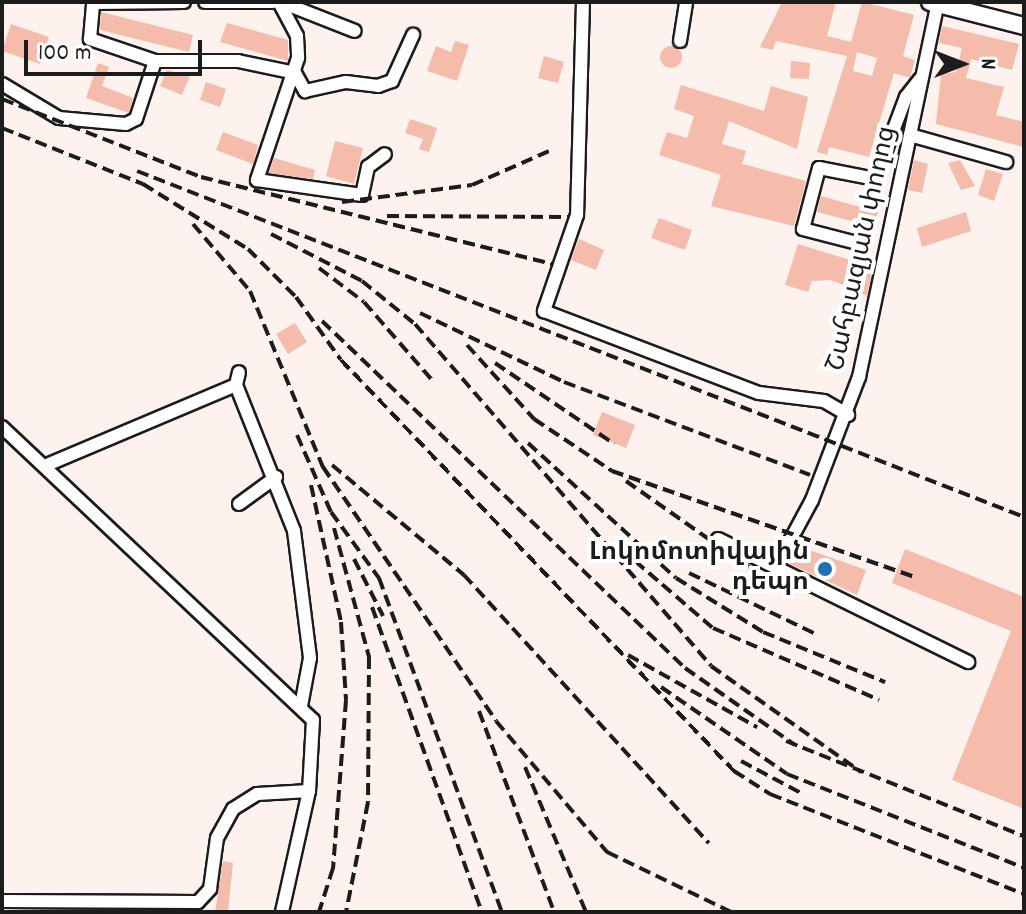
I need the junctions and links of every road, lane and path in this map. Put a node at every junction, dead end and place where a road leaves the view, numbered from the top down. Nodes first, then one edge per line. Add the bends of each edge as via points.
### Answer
1 (184, 2) edge
2 (205, 2) edge
3 (278, 2) edge
4 (583, 2) edge
5 (686, 2) edge
6 (935, 3) edge
7 (1024, 26) edge
8 (355, 31) dead end
9 (413, 35) dead end
10 (680, 41) dead end
11 (155, 61) junction
12 (295, 73) junction
13 (922, 77) junction
14 (2, 84) edge
15 (910, 135) junction
16 (385, 154) dead end
17 (1006, 162) dead end
18 (857, 243) dead end
19 (848, 415) junction
20 (2, 427) edge
21 (49, 464) junction
22 (276, 477) junction
23 (239, 504) dead end
24 (718, 539) dead end
25 (777, 565) junction
26 (968, 662) dead end
27 (301, 706) junction
28 (309, 791) junction
29 (2, 901) edge
30 (282, 912) edge

1 - 11 street via 93,3 90,39
2 - 3 street
3 - 8 street
3 - 12 street via 297,36
4 - 19 street via 577,215 544,311 759,393 824,401
5 - 10 street
6 - 7 main road
6 - 13 street, Շահբազյան փողոց
9 - 12 street via 392,81 378,86 346,82 305,91
11 - 12 street via 214,59
11 - 14 street via 136,119 126,124 59,118
12 - 16 street via 257,180 362,195 368,167
13 - 15 street, Շահբազյան փողոց
13 - 18 street via 906,97 875,179 819,168 803,229
15 - 17 street
15 - 19 street, Շահբազյան փողոց
19 - 25 street, Շահբազյան փողոց
20 - 21 street
21 - 22 street via 238,378
21 - 27 street
22 - 23 street
22 - 27 street via 294,531 310,658
24 - 25 street
25 - 26 street
27 - 28 street via 313,720 316,749
28 - 29 street via 257,794 233,809 217,838 210,889 198,902
28 - 30 street

